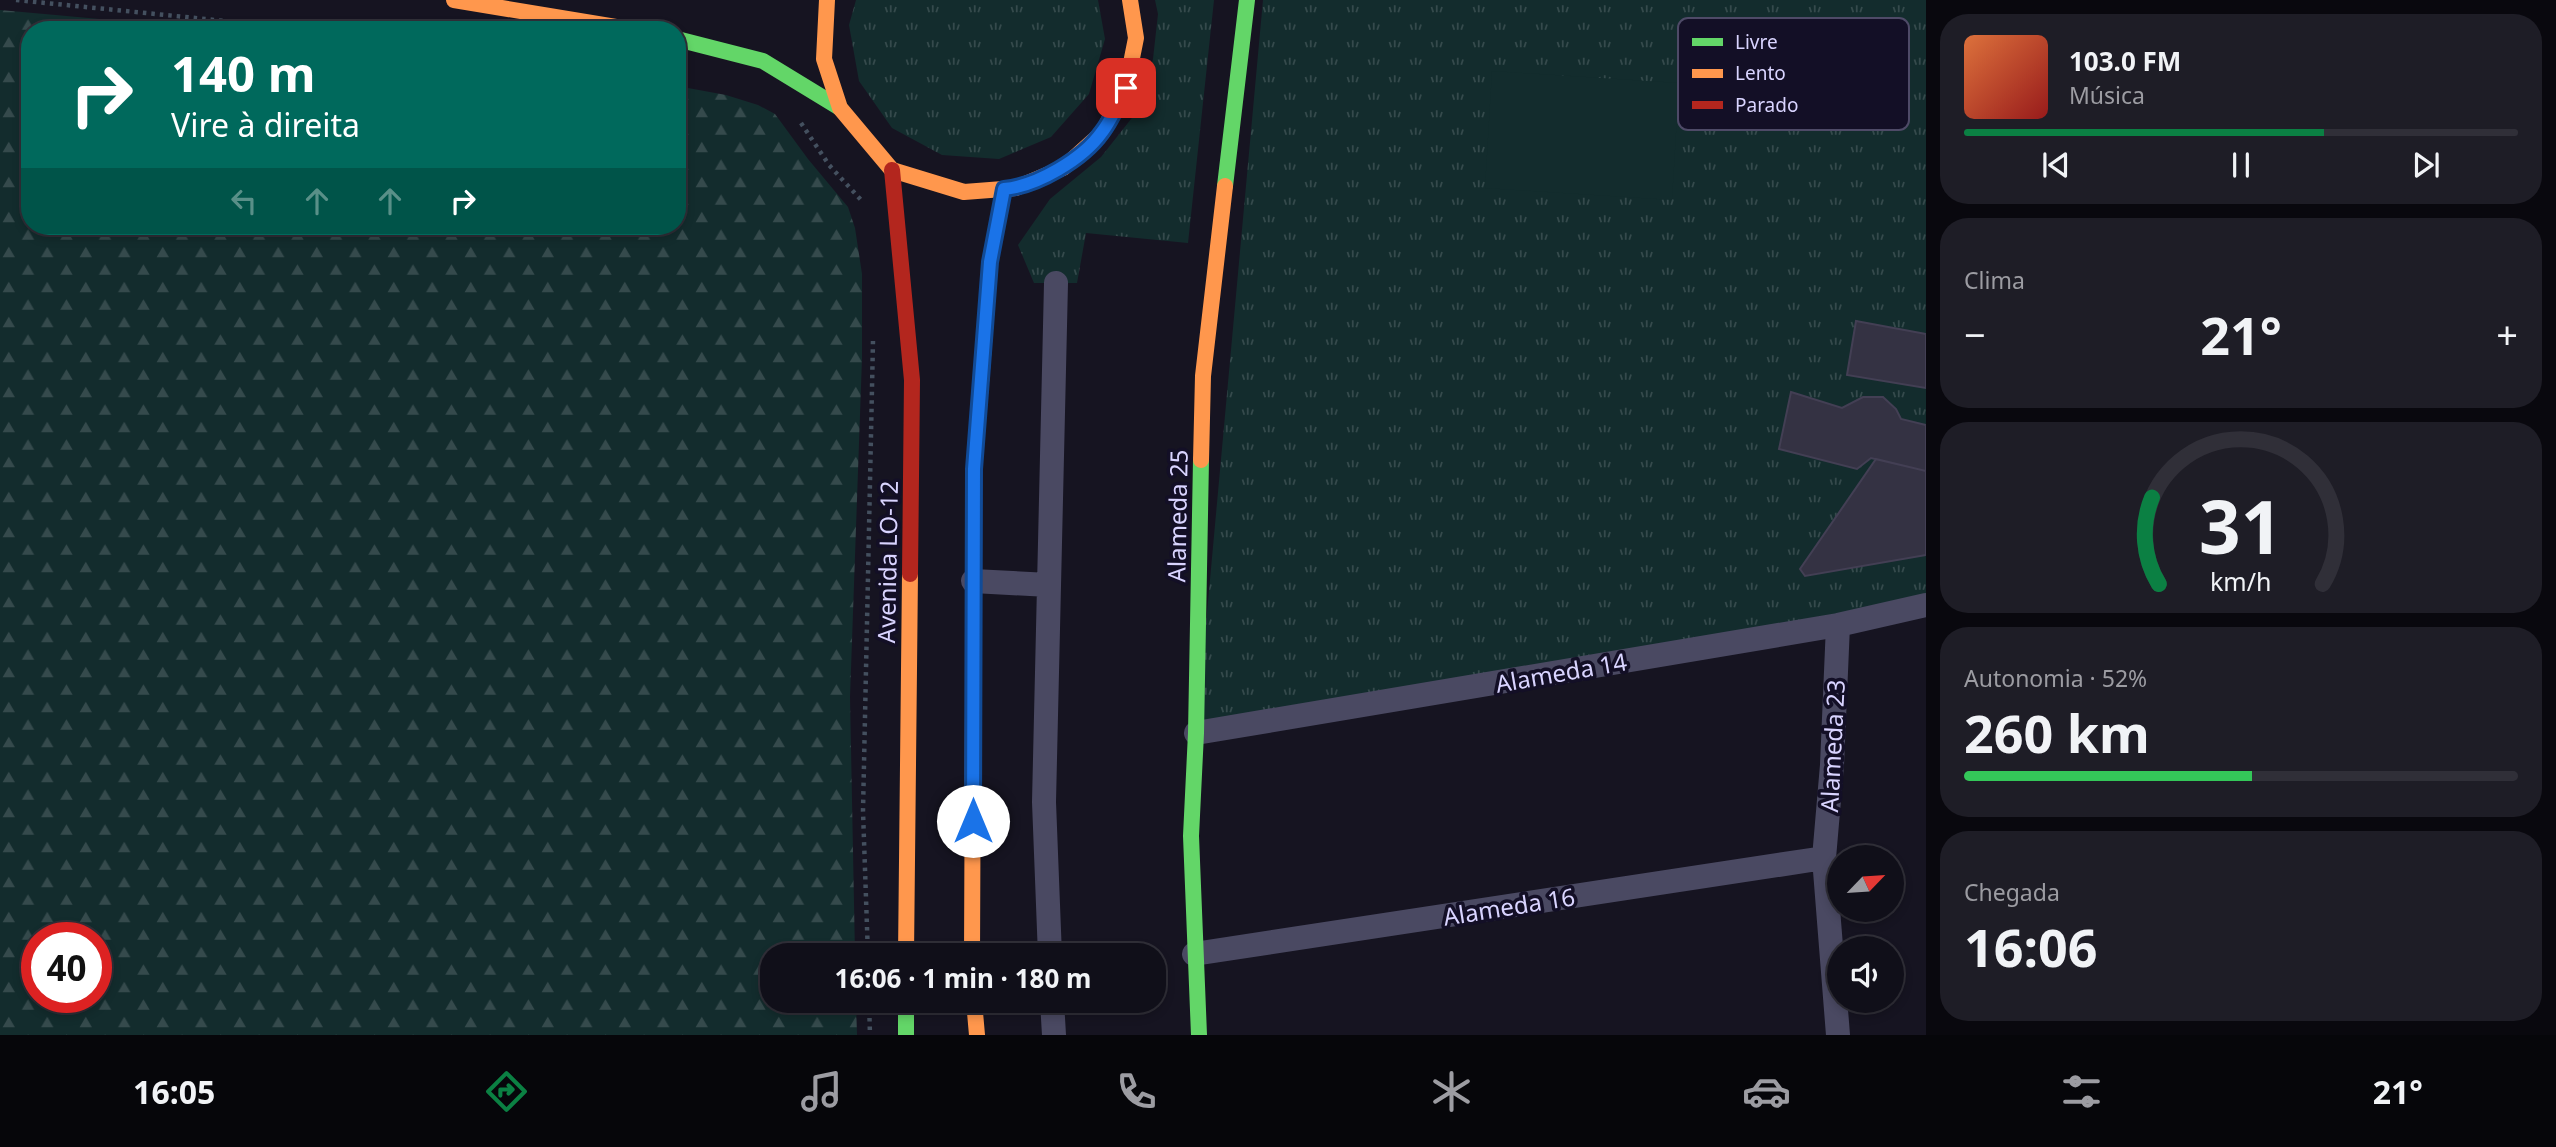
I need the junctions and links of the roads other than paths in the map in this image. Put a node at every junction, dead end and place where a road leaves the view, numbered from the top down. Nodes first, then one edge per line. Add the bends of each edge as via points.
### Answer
1 (454, 0) edge
2 (827, 0) edge
3 (1130, 0) edge
4 (1247, 0) edge
5 (580, 21) edge
6 (686, 41) edge
7 (841, 108) junction
8 (891, 170) junction
9 (1004, 189) junction
10 (1056, 283) dead end
11 (973, 581) junction
12 (1049, 585) junction
13 (1926, 605) edge
14 (1838, 625) junction
15 (1196, 733) junction
16 (1824, 858) junction
17 (906, 943) edge
18 (972, 943) edge
19 (1049, 943) edge
20 (1194, 954) junction
21 (906, 1013) edge
22 (975, 1013) edge
23 (1053, 1013) edge
24 (906, 1035) edge
25 (976, 1035) edge
26 (1054, 1035) edge
27 (1199, 1035) edge
28 (1838, 1035) edge

1 - 5 street
2 - 7 street via 824,59
3 - 9 street via 1136,38 1126,88 1102,133 1063,168
4 - 15 street, Alameda 25 via 1203,376
6 - 7 street via 763,61
7 - 8 street
8 - 9 street via 964,191
8 - 17 street, Avenida LO-12 via 912,380
9 - 11 street via 990,262 974,469
10 - 12 street
11 - 12 street
11 - 18 street
12 - 19 street via 1044,802
13 - 14 street, Alameda 14
14 - 15 street, Alameda 14
14 - 16 street, Alameda 23
15 - 20 street, Alameda 25 via 1191,836
16 - 20 street, Alameda 16
16 - 28 street, Alameda 23
20 - 27 street, Alameda 25
21 - 24 street
22 - 25 street
23 - 26 street

